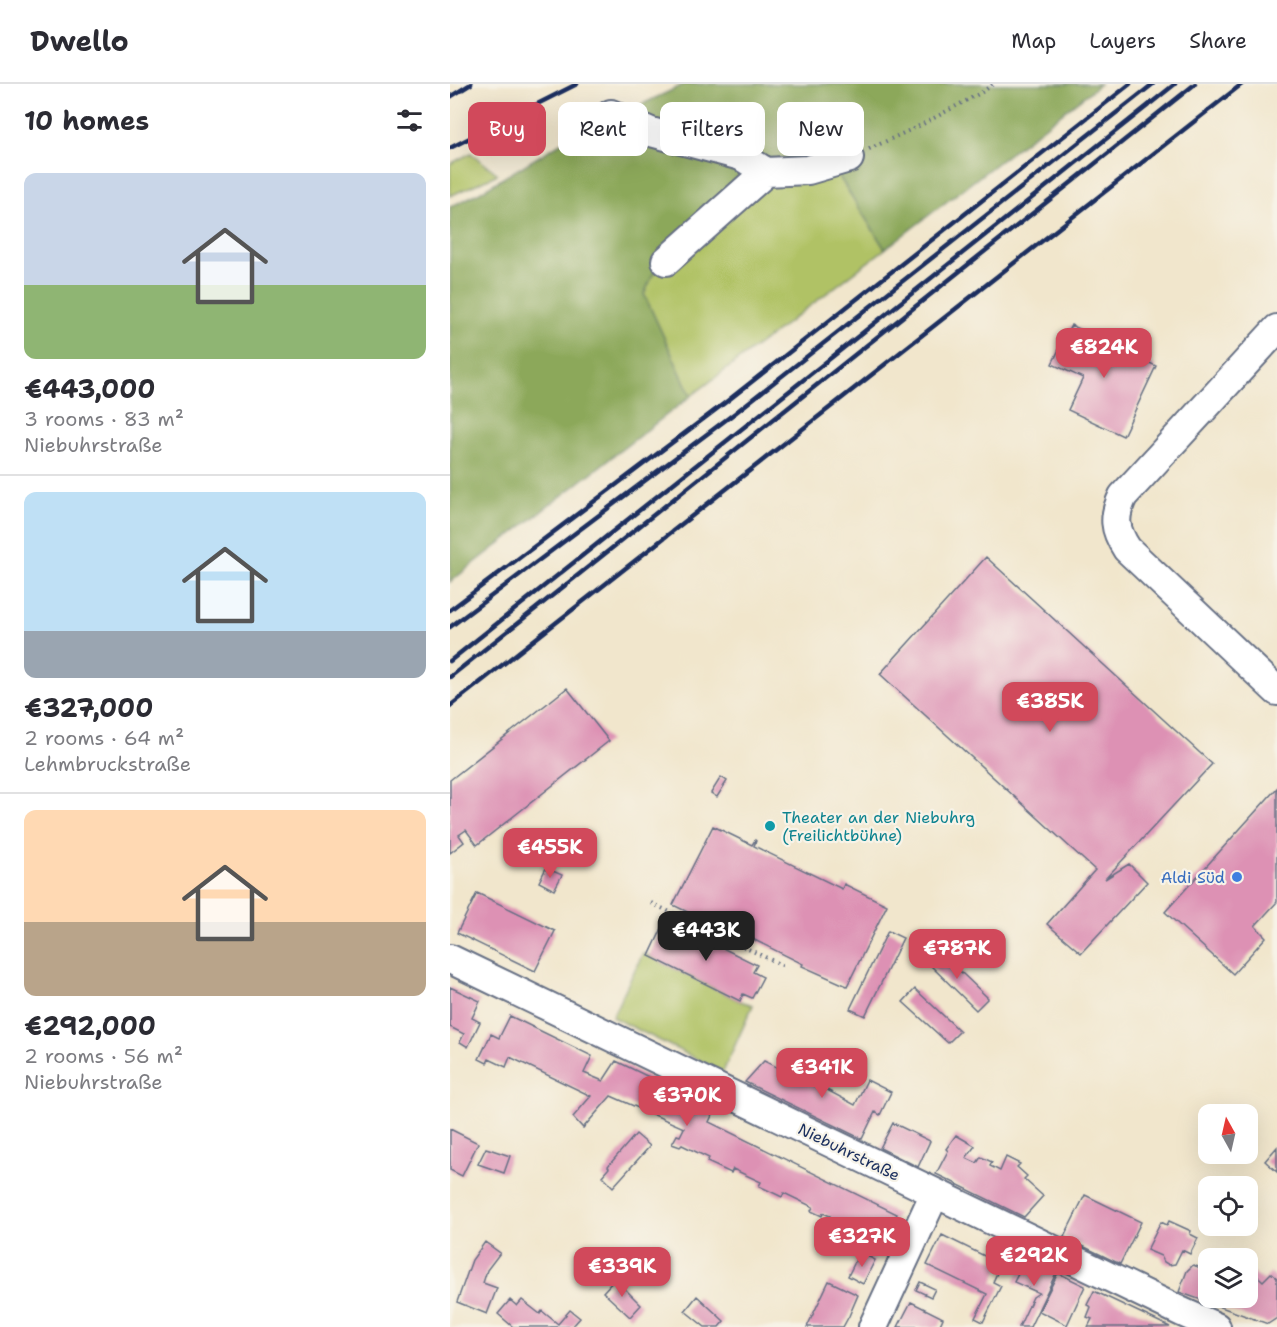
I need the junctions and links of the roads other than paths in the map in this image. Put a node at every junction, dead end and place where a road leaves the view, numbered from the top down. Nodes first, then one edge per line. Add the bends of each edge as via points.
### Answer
1 (648, 131) edge
2 (849, 158) road end
3 (766, 172) junction
4 (666, 261) dead end
5 (1277, 328) edge
6 (1277, 691) edge
7 (450, 959) edge
8 (935, 1193) junction
9 (873, 1327) edge
10 (1216, 1327) edge

1 - 3 street via 741,156
2 - 3 street via 808,170
3 - 4 street
5 - 6 street via 1123,496 1116,510 1116,524 1127,549
7 - 8 street, Niebuhrstraße
8 - 9 street
8 - 10 street, Niebuhrstraße

